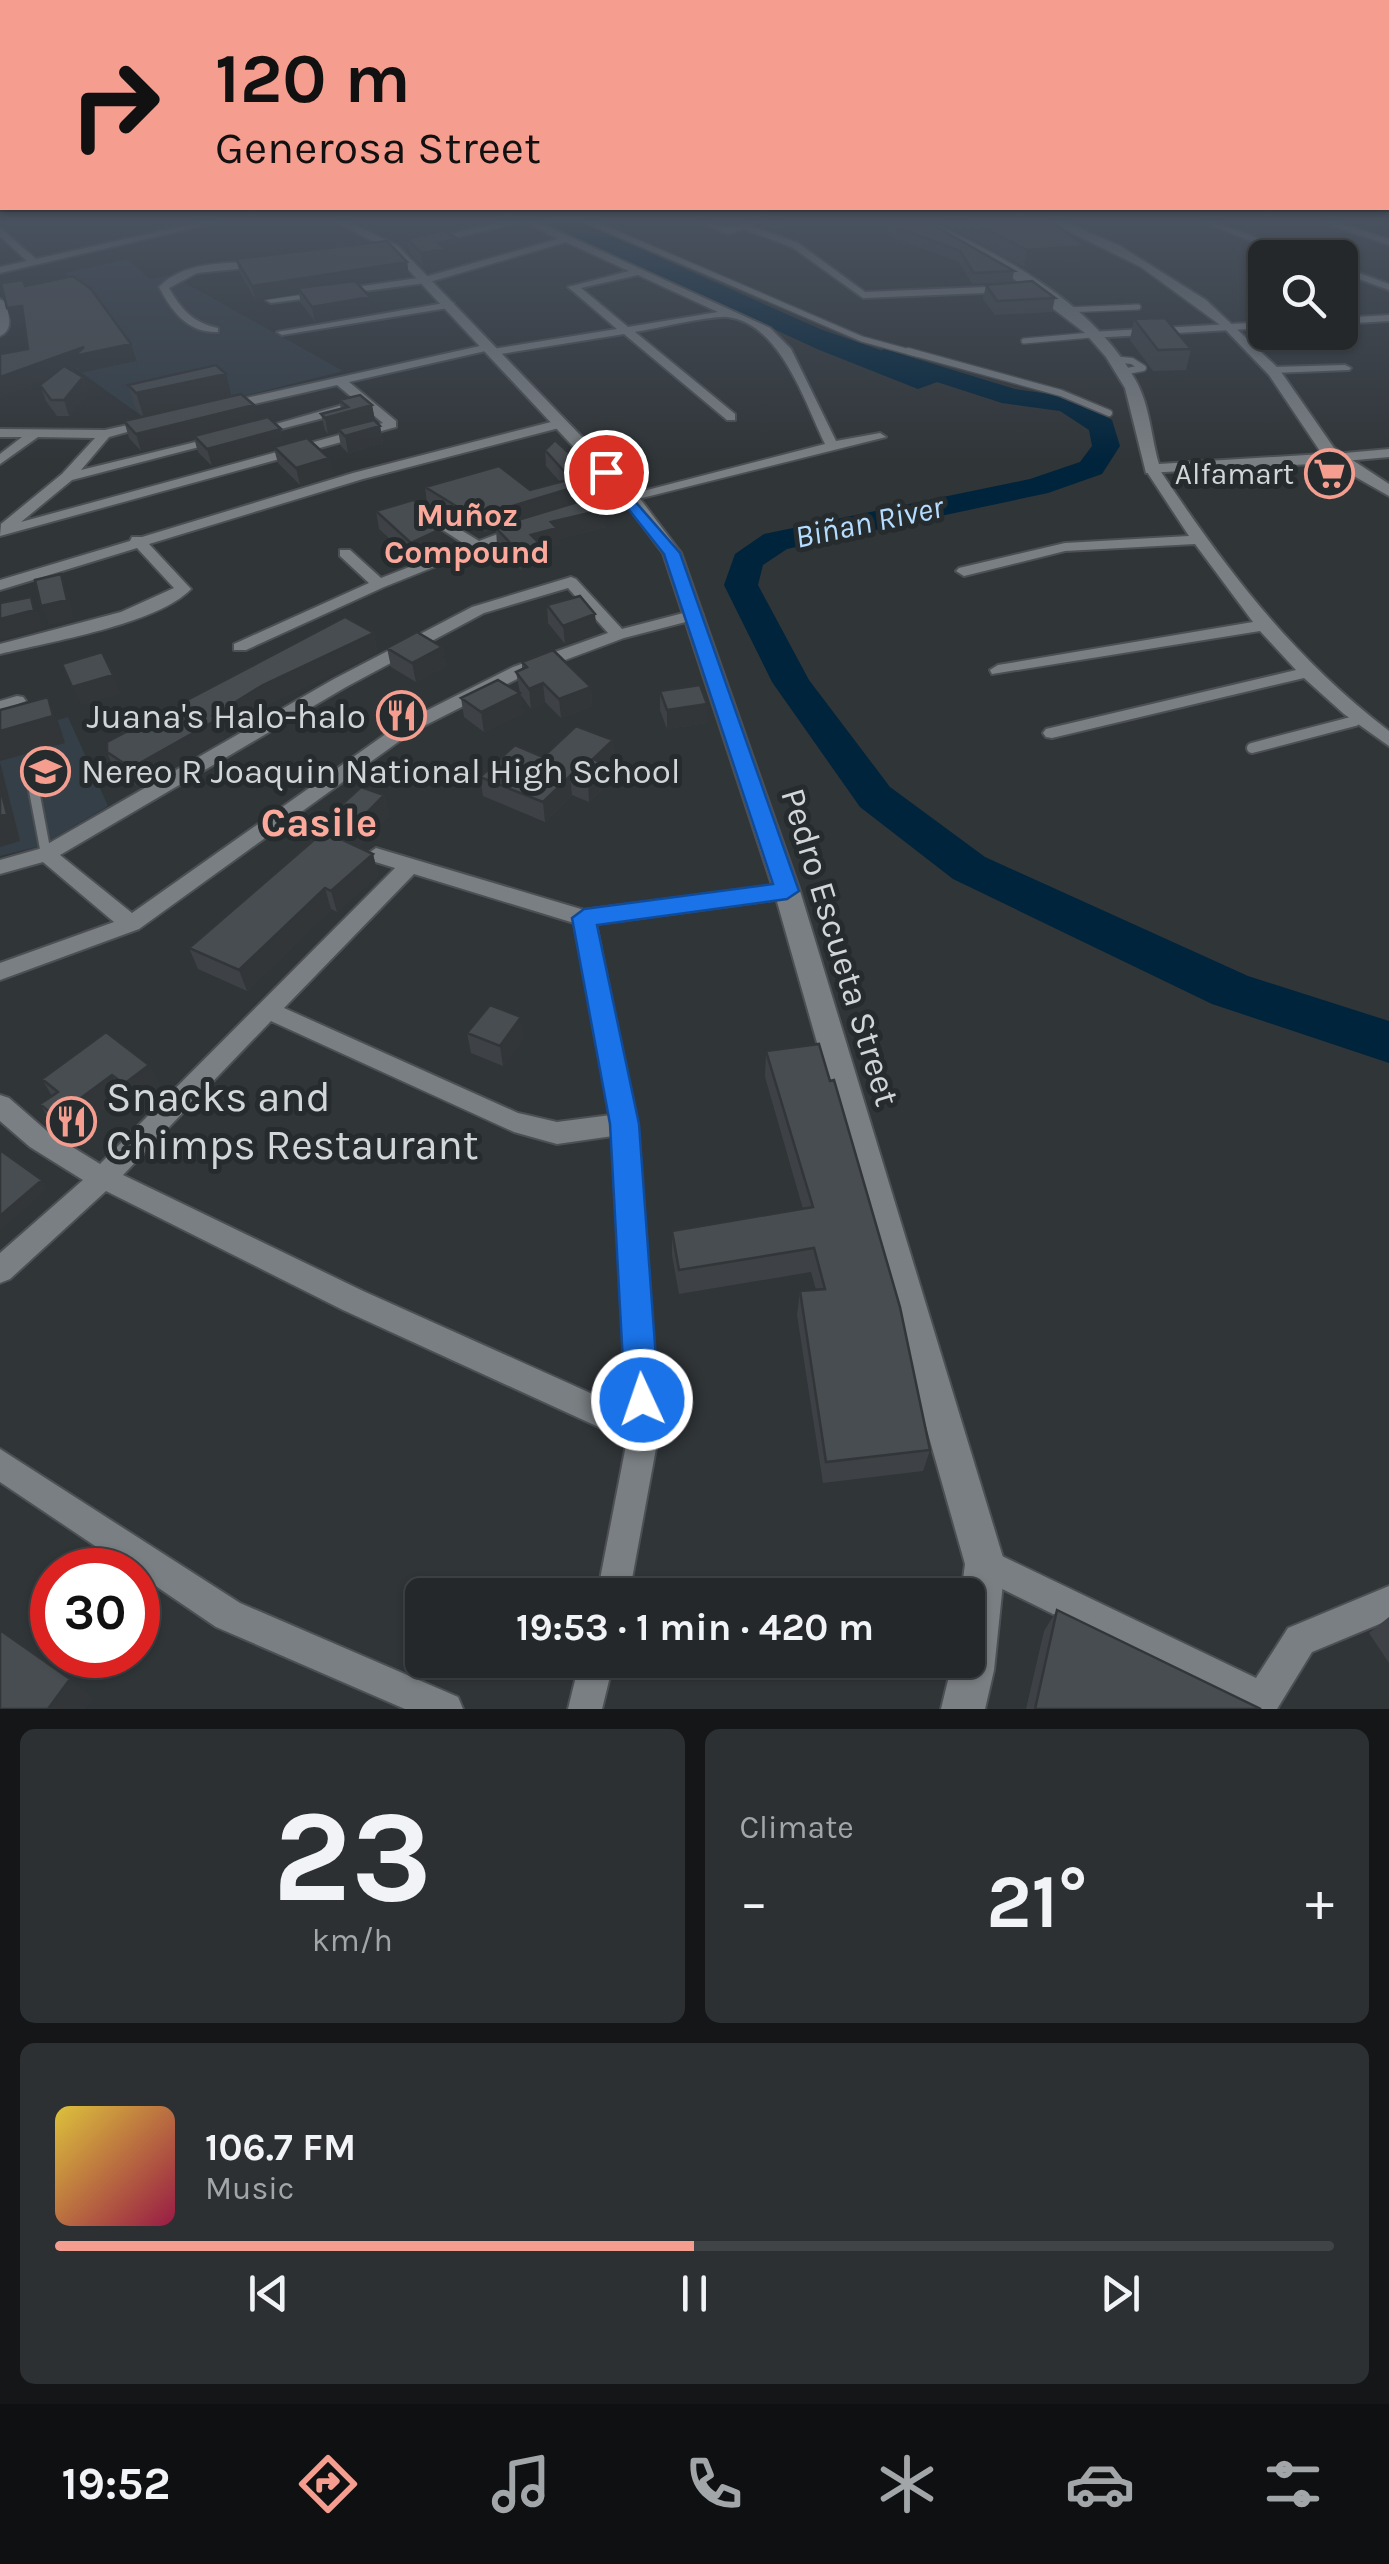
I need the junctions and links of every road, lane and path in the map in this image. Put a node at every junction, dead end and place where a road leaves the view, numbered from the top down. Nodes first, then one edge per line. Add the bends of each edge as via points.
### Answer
1 (0, 302) edge
2 (174, 302) edge
3 (447, 302) edge
4 (591, 302) edge
5 (708, 302) edge
6 (775, 302) edge
7 (1055, 302) edge
8 (1197, 302) edge
9 (450, 305) junction
10 (1138, 307) dead end
11 (1064, 310) junction
12 (733, 313) junction
13 (1389, 318) edge
14 (1358, 320) edge
15 (1248, 325) edge
16 (1230, 326) junction
17 (214, 330) dead end
18 (628, 331) junction
19 (282, 332) dead end
20 (0, 333) edge
21 (1091, 335) junction
22 (1024, 341) dead end
23 (491, 350) junction
24 (1111, 359) junction
25 (1345, 368) dead end
26 (1272, 370) junction
27 (1122, 372) junction
28 (340, 381) junction
29 (369, 402) junction
30 (214, 410) edge
31 (1109, 414) dead end
32 (732, 417) dead end
33 (160, 422) edge
34 (560, 424) junction
35 (0, 433) edge
36 (34, 434) junction
37 (105, 434) junction
38 (880, 436) dead end
39 (832, 446) junction
40 (1389, 453) edge
41 (1334, 458) junction
42 (0, 460) edge
43 (388, 468) junction
44 (1152, 468) junction
45 (67, 476) junction
46 (402, 486) dead end
47 (1389, 491) edge
48 (630, 496) junction
49 (423, 511) edge
50 (560, 517) edge
51 (543, 523) edge
52 (0, 532) edge
53 (137, 540) junction
54 (1198, 540) junction
55 (474, 544) junction
56 (344, 553) dead end
57 (964, 571) dead end
58 (378, 584) junction
59 (0, 586) edge
60 (694, 615) junction
61 (1260, 626) junction
62 (618, 635) junction
63 (240, 647) dead end
64 (0, 649) edge
65 (998, 670) dead end
66 (1307, 672) junction
67 (1361, 720) junction
68 (1052, 733) dead end
69 (1389, 740) edge
70 (1252, 748) dead end
71 (29, 764) dead end
72 (46, 854) junction
73 (376, 855) edge
74 (409, 866) junction
75 (0, 867) edge
76 (787, 891) junction
77 (584, 918) junction
78 (131, 924) junction
79 (0, 972) edge
80 (270, 1012) junction
81 (0, 1105) edge
82 (624, 1124) junction
83 (104, 1176) junction
84 (0, 1270) edge
85 (644, 1432) junction
86 (0, 1464) edge
87 (985, 1564) junction
88 (616, 1578) edge
89 (1389, 1603) edge
90 (593, 1678) edge
91 (1263, 1704) edge
92 (446, 1709) edge
93 (586, 1709) edge
94 (963, 1709) edge

1 - 20 street
2 - 17 street via 197,328
3 - 9 street, Pedro Escueta Street
4 - 18 street
5 - 12 street
6 - 31 lane via 845,332 1060,393
7 - 11 street
8 - 16 street
9 - 19 street
9 - 23 street, Pedro Escueta Street
10 - 11 lane
11 - 21 street
12 - 18 street
12 - 39 street via 785,349
13 - 14 street
15 - 16 street
16 - 21 street
16 - 26 street
18 - 23 street
18 - 32 street
21 - 22 lane
21 - 24 street
23 - 28 street
23 - 34 street, Pedro Escueta Street
24 - 27 street
24 - 27 lane via 1143,368
25 - 26 street
26 - 41 street
27 - 44 street
28 - 29 street
28 - 30 street
29 - 45 street
29 - 52 street via 392,424
33 - 37 street
34 - 43 street
34 - 48 street, Pedro Escueta Street
35 - 36 street
36 - 37 street
36 - 42 street
37 - 45 street
38 - 39 street
39 - 48 street
40 - 41 street
41 - 44 street
41 - 47 street
43 - 46 street
43 - 53 street
44 - 54 street
45 - 52 street
48 - 50 street
48 - 60 street, Pedro Escueta Street via 672,553
49 - 55 street
51 - 55 street
53 - 59 street
53 - 64 street via 183,589 180,594
54 - 57 street via 1065,547
54 - 61 street
55 - 58 street
56 - 58 street
58 - 63 street
60 - 62 street
60 - 76 street, Pedro Escueta Street
61 - 65 street
61 - 66 street
62 - 72 street via 572,582 478,610
62 - 78 street via 519,671 406,728
66 - 67 street
66 - 68 street
67 - 69 street
67 - 70 lane
71 - 72 lane
72 - 75 street
72 - 78 street
73 - 74 street
74 - 77 street
74 - 80 street
76 - 77 street
76 - 87 street, Pedro Escueta Street
77 - 82 street
78 - 79 street
80 - 82 street via 514,1122 556,1133
80 - 83 street
81 - 83 street via 16,1123
82 - 85 street
83 - 84 street
83 - 85 street via 348,1302
85 - 88 street
86 - 92 street via 228,1615
87 - 91 street
87 - 94 street, Pedro Escueta Street
89 - 91 street via 1300,1640
90 - 93 street

